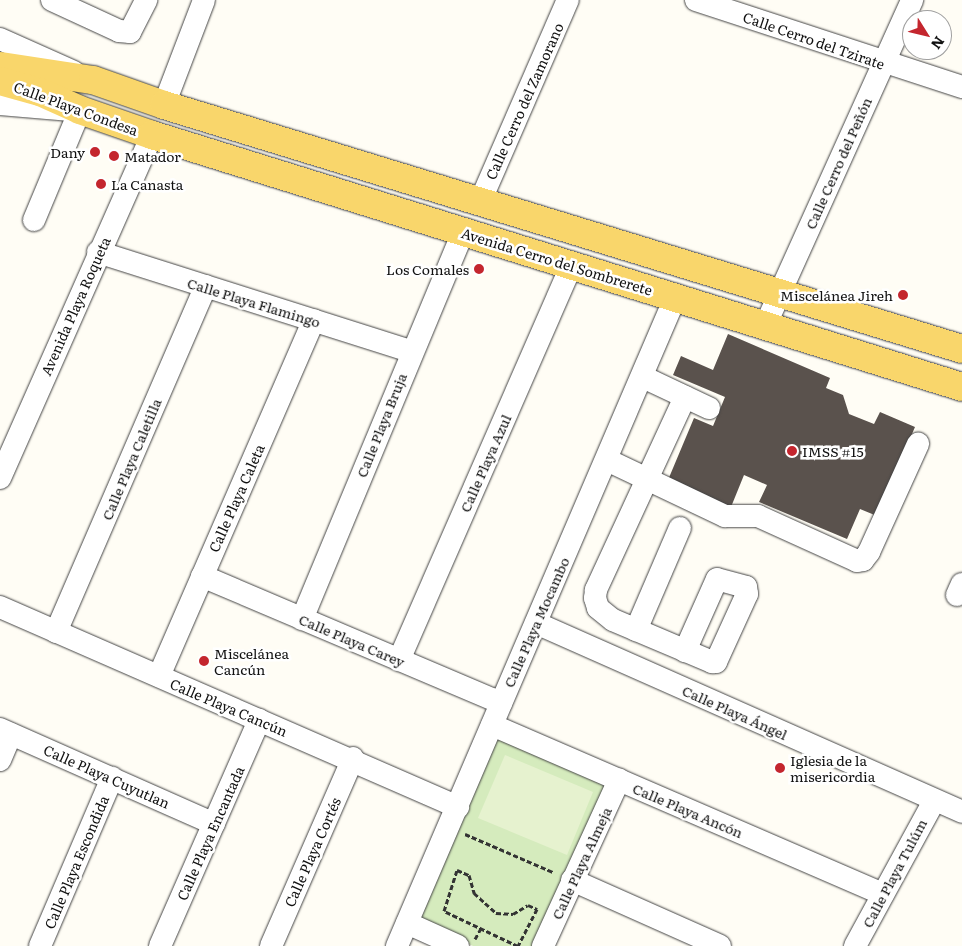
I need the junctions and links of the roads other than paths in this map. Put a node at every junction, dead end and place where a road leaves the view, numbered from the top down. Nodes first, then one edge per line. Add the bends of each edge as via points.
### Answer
1 (52, 0) edge
2 (146, 0) edge
3 (204, 0) edge
4 (568, 0) edge
5 (696, 0) edge
6 (912, 0) edge
7 (0, 39) edge
8 (884, 63) junction
9 (0, 66) edge
10 (93, 80) junction
11 (0, 82) edge
12 (962, 86) edge
13 (0, 92) edge
14 (0, 104) edge
15 (164, 105) junction
16 (80, 110) junction
17 (152, 135) junction
18 (480, 202) junction
19 (34, 220) dead end
20 (463, 232) junction
21 (98, 252) junction
22 (571, 266) junction
23 (206, 286) junction
24 (778, 293) junction
25 (676, 298) junction
26 (314, 320) junction
27 (765, 326) junction
28 (962, 349) edge
29 (411, 351) junction
30 (643, 378) junction
31 (962, 387) edge
32 (685, 397) junction
33 (710, 408) dead end
34 (918, 444) dead end
35 (607, 460) junction
36 (0, 478) edge
37 (648, 480) junction
38 (680, 528) dead end
39 (202, 576) junction
40 (0, 607) edge
41 (302, 618) junction
42 (536, 623) junction
43 (636, 630) junction
44 (56, 632) junction
45 (685, 651) dead end
46 (399, 660) junction
47 (159, 676) junction
48 (501, 703) junction
49 (259, 720) junction
50 (492, 725) junction
51 (6, 732) edge
52 (353, 758) junction
53 (0, 760) edge
54 (112, 778) junction
55 (618, 780) junction
56 (934, 801) junction
57 (458, 807) junction
58 (962, 812) edge
59 (214, 824) junction
60 (572, 880) junction
61 (883, 894) junction
62 (407, 923) junction
63 (40, 946) edge
64 (160, 946) edge
65 (271, 946) edge
66 (397, 946) edge
67 (458, 946) edge
68 (543, 946) edge
69 (720, 946) edge
70 (855, 946) edge

1 - 2 street via 119,31 130,32
3 - 15 street
4 - 18 street, Calle Cerro del Zamorano
5 - 8 street, Calle Cerro del Tzirate
6 - 8 street, Calle Cerro del Peñón
7 - 10 street
8 - 12 street, Calle Cerro del Tzirate
8 - 24 street, Calle Cerro del Peñón
9 - 10 main road, Calle Playa Condesa
10 - 15 main road, Calle Playa Condesa
11 - 16 main road, Calle Playa Condesa via 40,92
13 - 16 street
14 - 16 street
15 - 18 main road
16 - 17 main road, Calle Playa Condesa
16 - 19 street
17 - 20 main road, Avenida Cerro del Sombrerete
17 - 21 street, Avenida Playa Roqueta
18 - 24 main road
20 - 22 main road, Avenida Cerro del Sombrerete
20 - 29 street, Calle Playa Bruja
21 - 23 street, Calle Playa Flamingo
21 - 36 street, Avenida Playa Roqueta
22 - 25 main road, Avenida Cerro del Sombrerete
22 - 46 street, Calle Playa Azul
23 - 26 street, Calle Playa Flamingo
23 - 44 street, Calle Playa Caletilla
24 - 27 street, Calle Cerro del Peñón
24 - 28 main road
25 - 27 main road, Avenida Cerro del Sombrerete
25 - 30 street, Calle Playa Mocambo
26 - 29 street, Calle Playa Flamingo
26 - 39 street, Calle Playa Caleta
27 - 31 main road, Avenida Cerro del Sombrerete
29 - 41 street, Calle Playa Bruja
30 - 32 street
30 - 35 street, Calle Playa Mocambo
32 - 33 street
32 - 37 street
34 - 37 street via 863,560 857,561 758,516 725,516
35 - 37 street
35 - 42 street, Calle Playa Mocambo
37 - 43 street via 595,598 598,608 613,620
38 - 43 street
39 - 41 street, Calle Playa Carey
39 - 47 street, Calle Playa Caleta
40 - 44 street, Calle Playa Cancún
41 - 46 street, Calle Playa Carey
42 - 48 street, Calle Playa Mocambo
42 - 56 street, Calle Playa Ángel
43 - 45 street
44 - 47 street, Calle Playa Cancún
46 - 48 street, Calle Playa Carey
47 - 49 street, Calle Playa Cancún
48 - 50 street, Calle Playa Mocambo
49 - 52 street, Calle Playa Cancún
49 - 59 street, Calle Playa Encantada
50 - 55 street, Calle Playa Ancón
50 - 57 street, Calle Playa Mocambo
51 - 53 street
51 - 54 street, Calle Playa Cuyutlan
52 - 57 street, Calle Playa Cancún
52 - 65 street, Calle Playa Cortés
54 - 59 street, Calle Playa Cuyutlan
54 - 63 street, Calle Playa Escondida
55 - 60 street, Calle Playa Almeja
55 - 61 street, Calle Playa Ancón
56 - 58 street, Calle Playa Ángel
56 - 61 street, Calle Playa Tulúm
57 - 62 street, Calle Playa Mocambo
59 - 64 street, Calle Playa Encantada
60 - 68 street, Calle Playa Almeja
60 - 69 street
61 - 70 street, Calle Playa Tulúm
62 - 66 street, Calle Playa Mocambo
62 - 67 street

